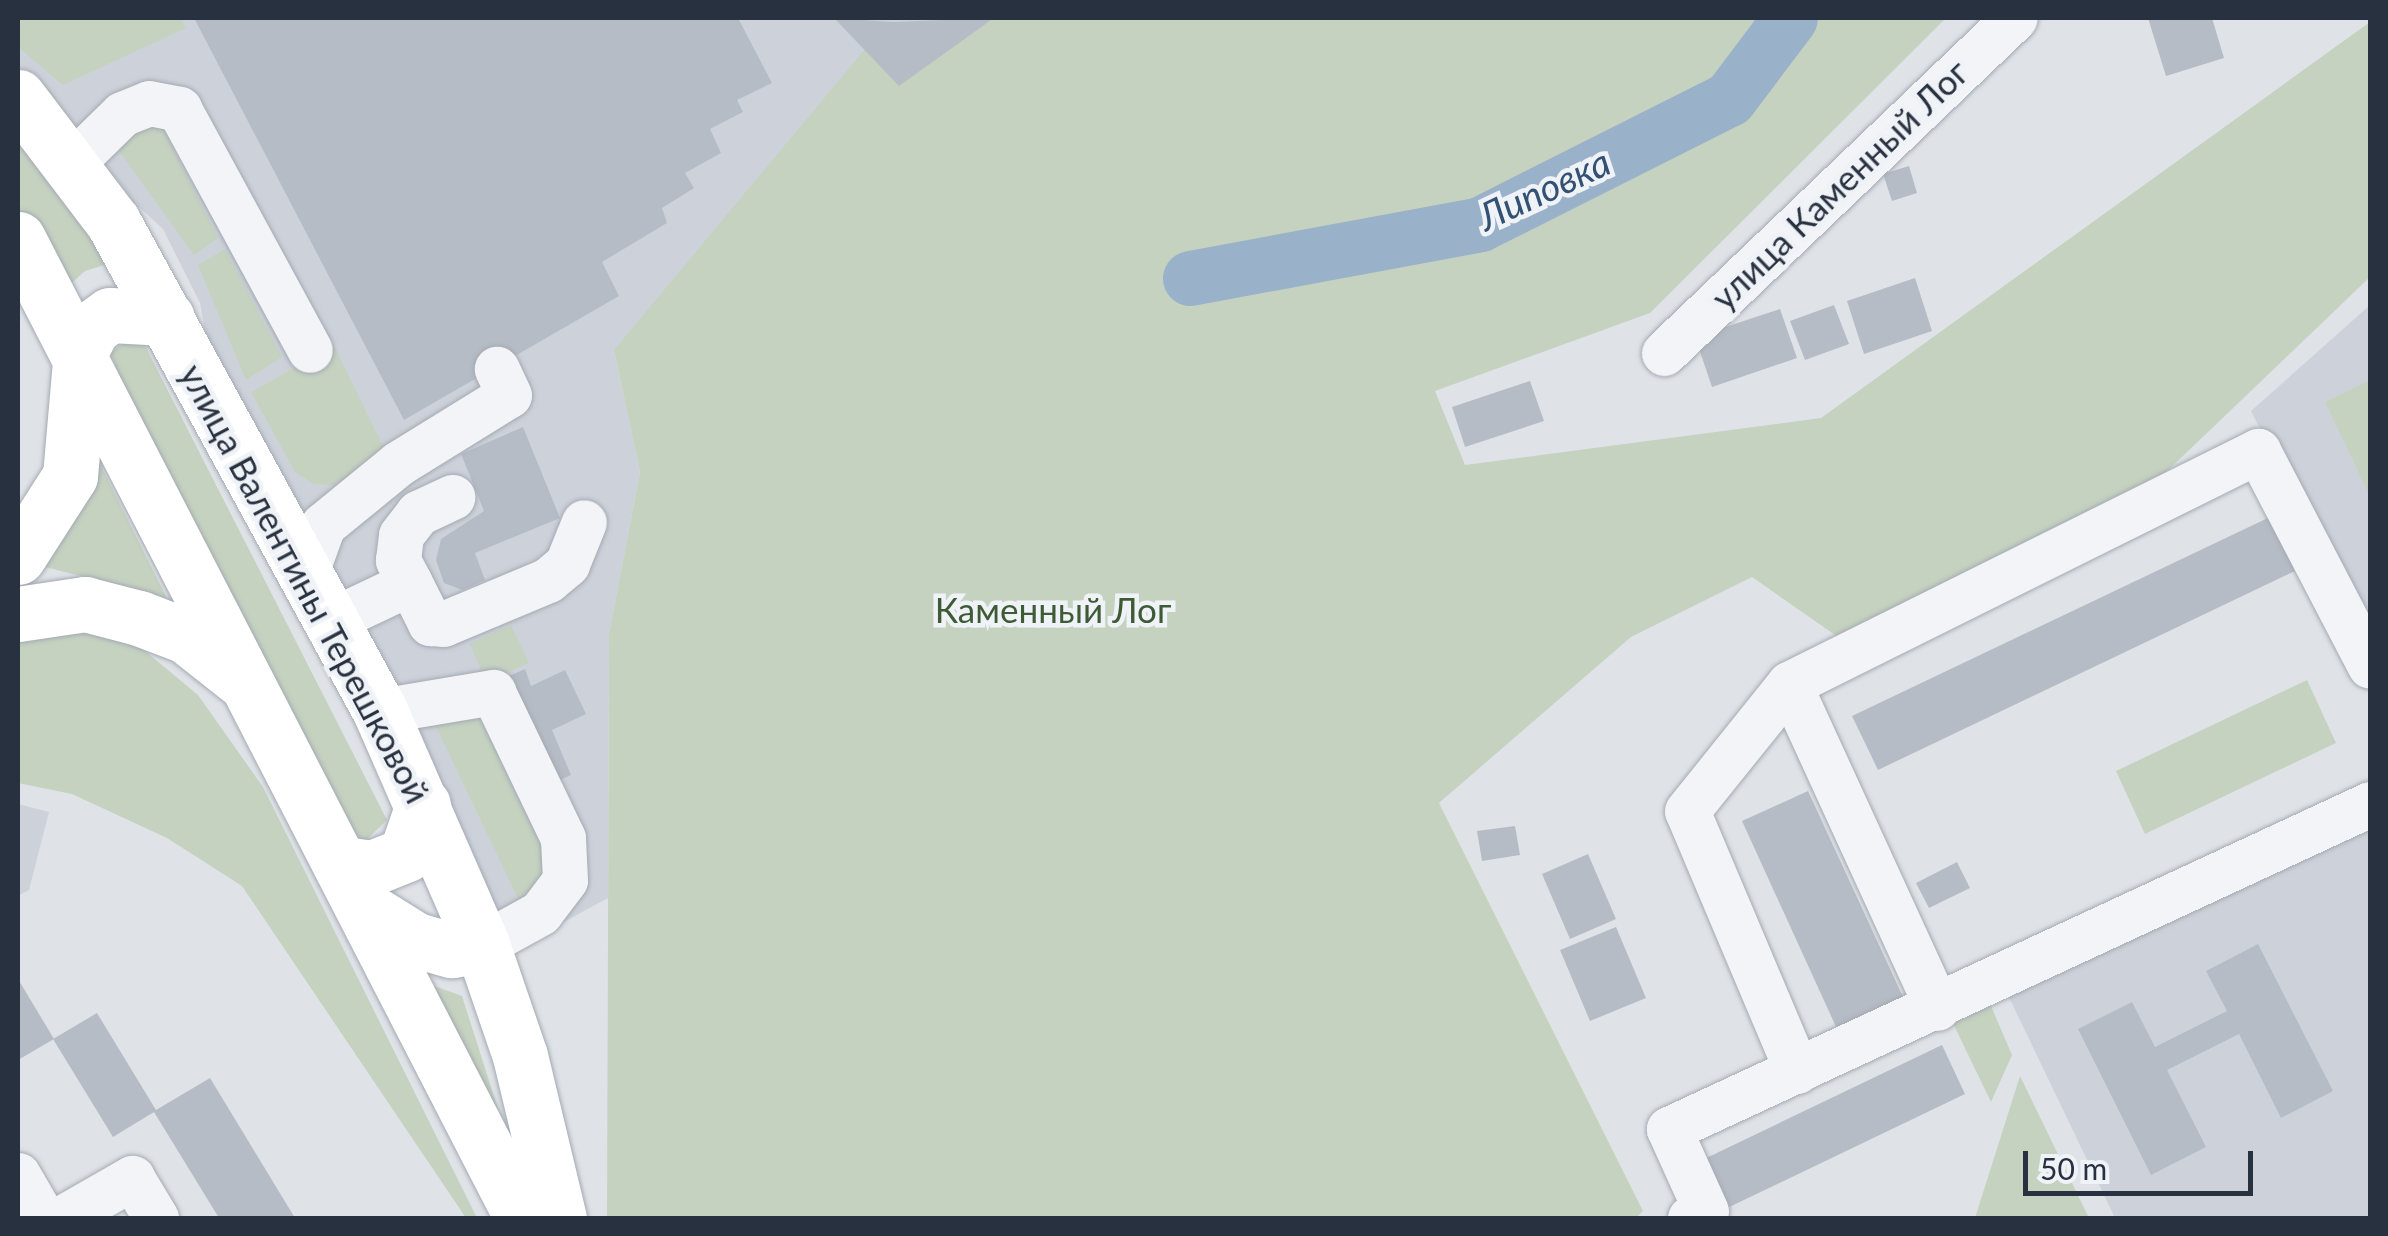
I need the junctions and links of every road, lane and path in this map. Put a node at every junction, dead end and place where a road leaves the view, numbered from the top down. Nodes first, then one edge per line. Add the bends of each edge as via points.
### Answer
1 (2015, 18) edge
2 (18, 98) edge
3 (72, 164) junction
4 (18, 239) edge
5 (167, 318) junction
6 (81, 350) junction
7 (310, 350) dead end
8 (1664, 353) dead end
9 (497, 369) dead end
10 (452, 497) dead end
11 (584, 522) dead end
12 (18, 557) edge
13 (306, 572) junction
14 (410, 583) junction
15 (18, 614) edge
16 (332, 620) junction
17 (2370, 666) edge
18 (1789, 684) junction
19 (256, 692) junction
20 (380, 711) junction
21 (2370, 804) edge
22 (423, 805) junction
23 (344, 864) junction
24 (371, 912) junction
25 (482, 945) junction
26 (1937, 1008) junction
27 (1797, 1071) junction
28 (18, 1175) edge
29 (43, 1218) edge
30 (62, 1218) edge
31 (156, 1218) edge
32 (522, 1218) edge
33 (559, 1218) edge
34 (1690, 1218) edge

1 - 8 street, улица Каменный Лог
2 - 3 main road, улица Валентины Терешковой
3 - 5 main road, улица Валентины Терешковой
3 - 7 street via 122,114 149,104 179,109
4 - 6 main road
5 - 6 main road via 110,315
5 - 13 main road, улица Валентины Терешковой
6 - 12 main road via 70,476
6 - 19 main road
9 - 13 street via 509,395 399,462 323,525
10 - 14 street via 418,514 401,536 398,560
11 - 14 street via 567,564 548,580 443,624 430,622
13 - 16 main road, улица Валентины Терешковой
14 - 16 street
15 - 19 main road via 85,604 139,618 186,636
16 - 20 main road, улица Валентины Терешковой
17 - 18 street via 2258,451
18 - 26 street
18 - 27 street via 1687,810
19 - 23 main road
20 - 22 main road, улица Валентины Терешковой
20 - 25 street via 494,692 562,838 565,880 540,913
21 - 26 street
22 - 23 main road via 406,854 372,868
22 - 25 main road, улица Валентины Терешковой
23 - 24 main road
24 - 25 main road via 416,940 452,950
24 - 32 main road via 465,1119
25 - 33 main road, улица Валентины Терешковой via 520,1056
26 - 27 street
27 - 34 street via 1669,1129 1706,1211
28 - 29 street
30 - 31 street via 132,1178

